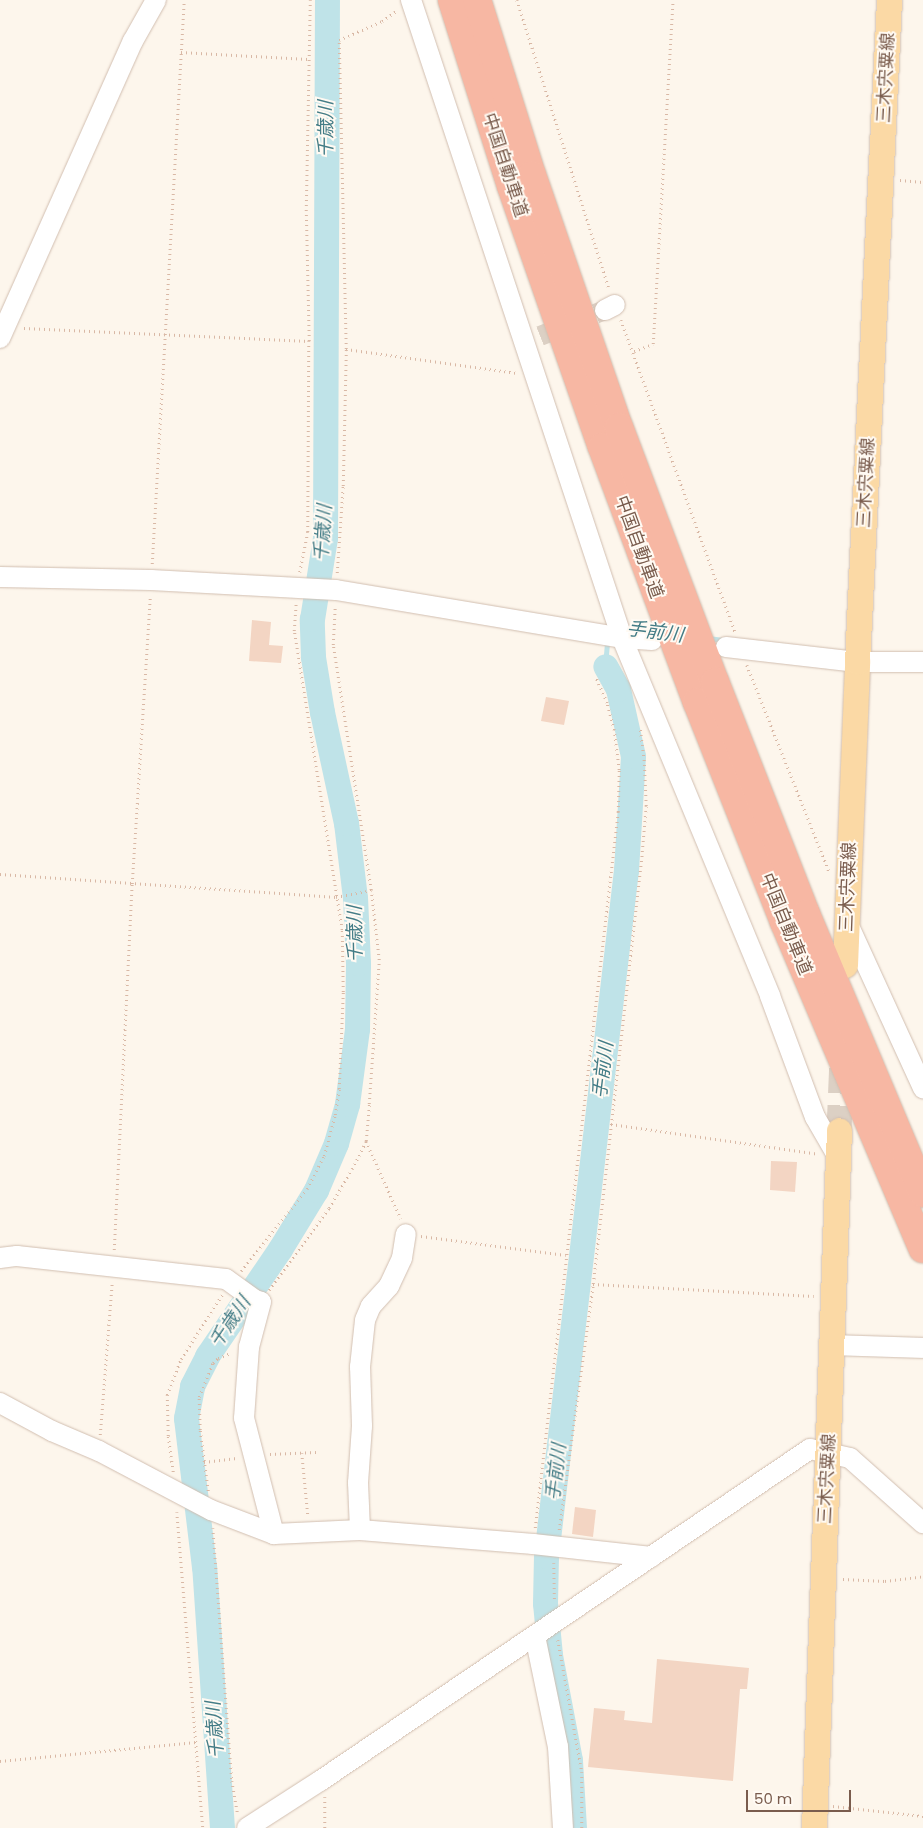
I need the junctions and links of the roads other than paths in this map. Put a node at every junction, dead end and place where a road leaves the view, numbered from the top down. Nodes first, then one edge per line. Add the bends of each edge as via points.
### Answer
1 (156, 0) edge
2 (411, 0) edge
3 (452, 0) edge
4 (477, 0) edge
5 (889, 0) edge
6 (2, 332) edge
7 (0, 577) edge
8 (622, 638) junction
9 (652, 640) dead end
10 (734, 648) road end
11 (857, 662) junction
12 (923, 662) edge
13 (847, 921) junction
14 (845, 965) dead end
15 (923, 1088) edge
16 (839, 1130) tunnel mouth
17 (838, 1157) junction
18 (923, 1193) edge
19 (406, 1234) road end
20 (923, 1249) edge
21 (0, 1258) edge
22 (833, 1345) junction
23 (923, 1348) edge
24 (0, 1403) edge
25 (828, 1453) junction
26 (923, 1523) edge
27 (360, 1530) junction
28 (274, 1534) junction
29 (651, 1557) junction
30 (546, 1628) junction
31 (814, 1816) edge
32 (243, 1824) edge
33 (563, 1828) edge

1 - 6 street via 133,41
2 - 8 street via 532,340 534,375
3 - 20 highway, 中国自動車道 via 511,186 598,437 697,702 784,922
4 - 18 highway, 中国自動車道 via 532,175 613,408 704,654 806,914
5 - 11 main road, 三木宍粟線
7 - 8 street via 152,580 333,590
8 - 9 street
8 - 17 street via 770,996 815,1117
10 - 11 street
11 - 12 street
11 - 13 main road, 三木宍粟線
13 - 14 main road, 三木宍粟線
13 - 15 street
16 - 17 main road, 三木宍粟線
17 - 22 main road, 三木宍粟線
19 - 27 street via 402,1258 389,1286 371,1306 365,1320 360,1367
21 - 28 street via 17,1256 226,1279 258,1301 249,1346 244,1418
22 - 23 street
22 - 25 main road, 三木宍粟線
24 - 28 street via 208,1508
25 - 26 street via 850,1458
25 - 29 street via 810,1449
25 - 31 main road, 三木宍粟線
27 - 28 street
27 - 29 street
29 - 30 street
30 - 32 street via 320,1781
30 - 33 street

